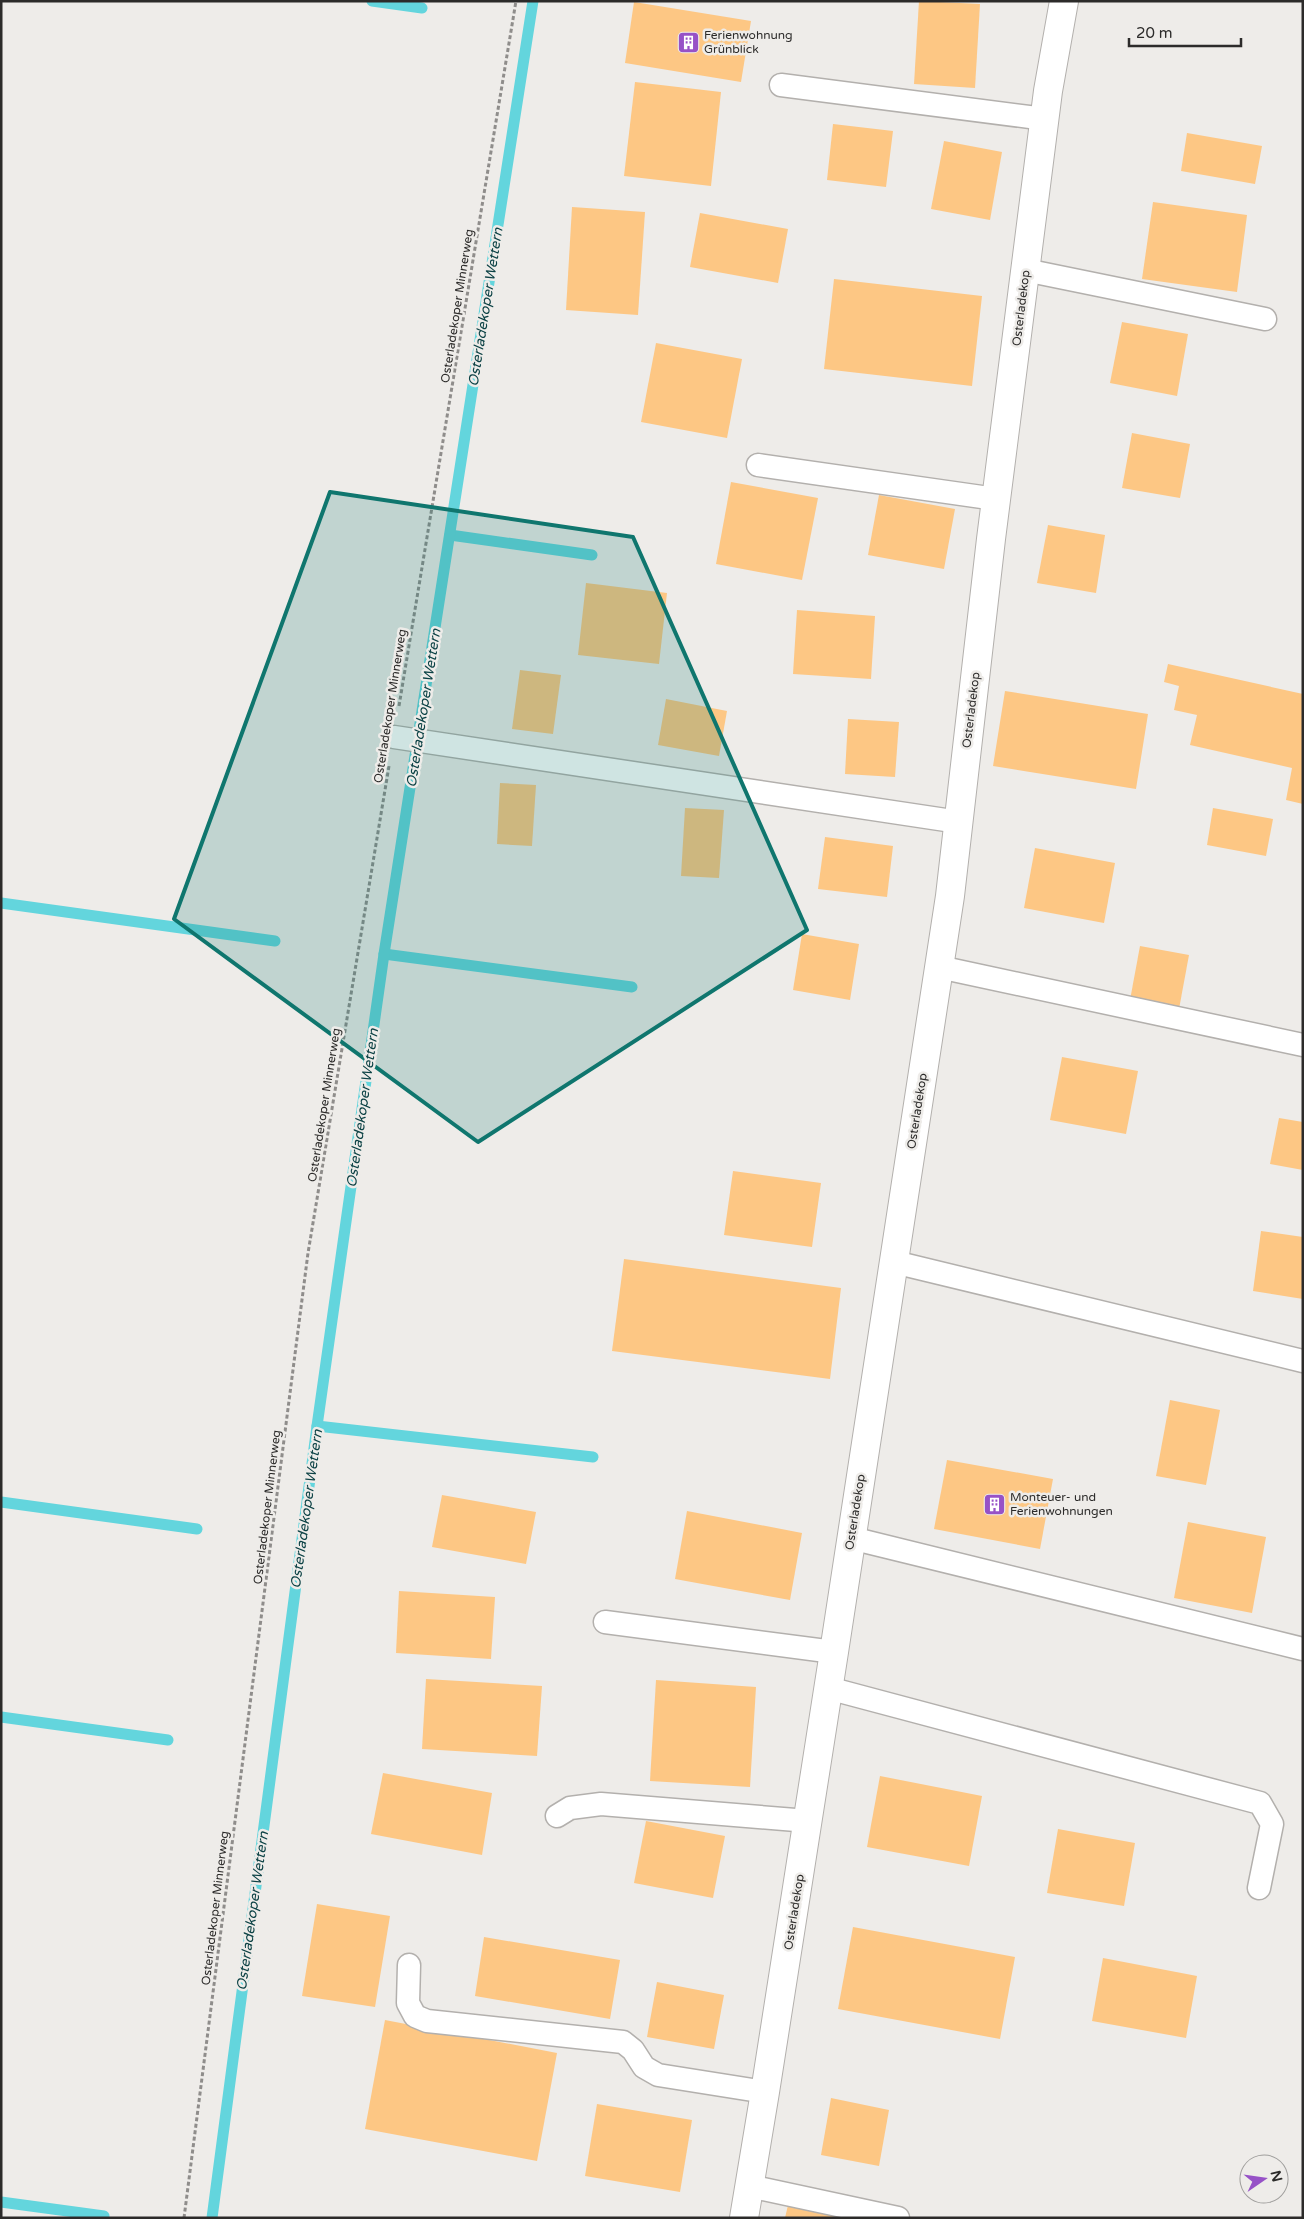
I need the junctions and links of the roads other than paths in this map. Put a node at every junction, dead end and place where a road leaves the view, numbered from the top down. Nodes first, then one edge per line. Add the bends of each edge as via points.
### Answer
1 (1064, 1) edge
2 (782, 85) dead end
3 (1045, 119) junction
4 (1026, 270) junction
5 (1265, 320) dead end
6 (758, 465) dead end
7 (996, 499) junction
8 (394, 737) road end
9 (959, 822) junction
10 (939, 966) junction
11 (1303, 1045) edge
12 (894, 1262) junction
13 (1303, 1361) edge
14 (851, 1538) junction
15 (605, 1622) dead end
16 (1303, 1648) edge
17 (834, 1652) junction
18 (828, 1688) junction
19 (558, 1816) dead end
20 (808, 1822) junction
21 (1259, 1888) dead end
22 (409, 1965) dead end
23 (766, 2092) junction
24 (749, 2186) junction
25 (744, 2218) edge
26 (898, 2218) edge

1 - 3 street, Osterladekop
2 - 3 lane
3 - 4 street, Osterladekop
4 - 5 lane
4 - 7 street, Osterladekop
6 - 7 lane
7 - 9 street, Osterladekop
8 - 9 lane
9 - 10 street, Osterladekop
10 - 11 lane
10 - 12 street, Osterladekop
12 - 13 lane
12 - 14 street, Osterladekop
14 - 16 lane
14 - 17 street, Osterladekop
15 - 17 lane
17 - 18 street, Osterladekop
18 - 20 street, Osterladekop
18 - 21 lane via 1260,1803 1272,1824
19 - 20 lane via 570,1808 601,1804
20 - 23 street, Osterladekop
22 - 23 lane via 408,2003 415,2016 427,2021 623,2042 634,2050 644,2067 658,2075
23 - 24 street, Osterladekop
24 - 25 street, Osterladekop
24 - 26 lane

